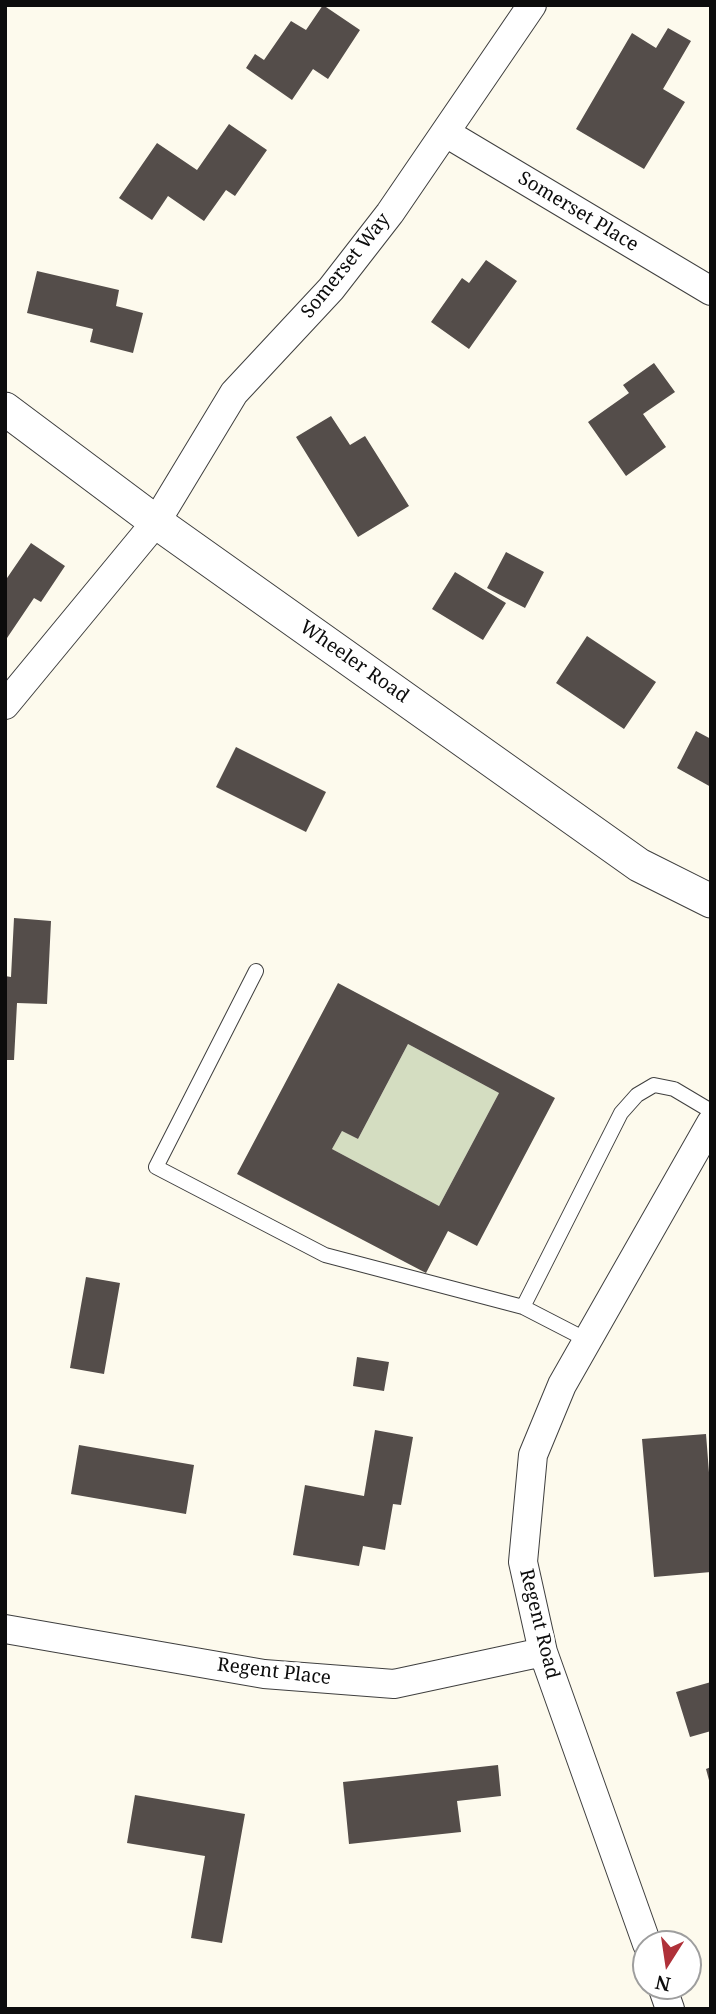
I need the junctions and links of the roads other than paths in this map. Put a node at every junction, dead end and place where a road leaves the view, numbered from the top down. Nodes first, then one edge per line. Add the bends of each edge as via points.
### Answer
1 (532, 5) edge
2 (446, 133) junction
3 (711, 291) edge
4 (5, 409) edge
5 (156, 522) junction
6 (5, 705) edge
7 (711, 901) edge
8 (256, 971) dead end
9 (711, 1111) edge
10 (711, 1123) edge
11 (523, 1307) junction
12 (587, 1340) junction
13 (5, 1629) edge
14 (543, 1652) junction
15 (642, 1930) edge

1 - 2 street, Somerset Way
2 - 3 street, Somerset Place
2 - 5 street, Somerset Way via 331,289 234,393
4 - 5 street, Wheeler Road
5 - 6 street, Somerset Way
5 - 7 street, Wheeler Road via 639,865
8 - 11 lane via 156,1167 325,1255
9 - 11 lane via 674,1089 654,1085 637,1095 621,1113
10 - 12 street, Regent Road
11 - 12 lane
12 - 14 street, Regent Road via 562,1385 533,1455 523,1562
13 - 14 street, Regent Place via 264,1674 394,1684
14 - 15 street, Regent Road

